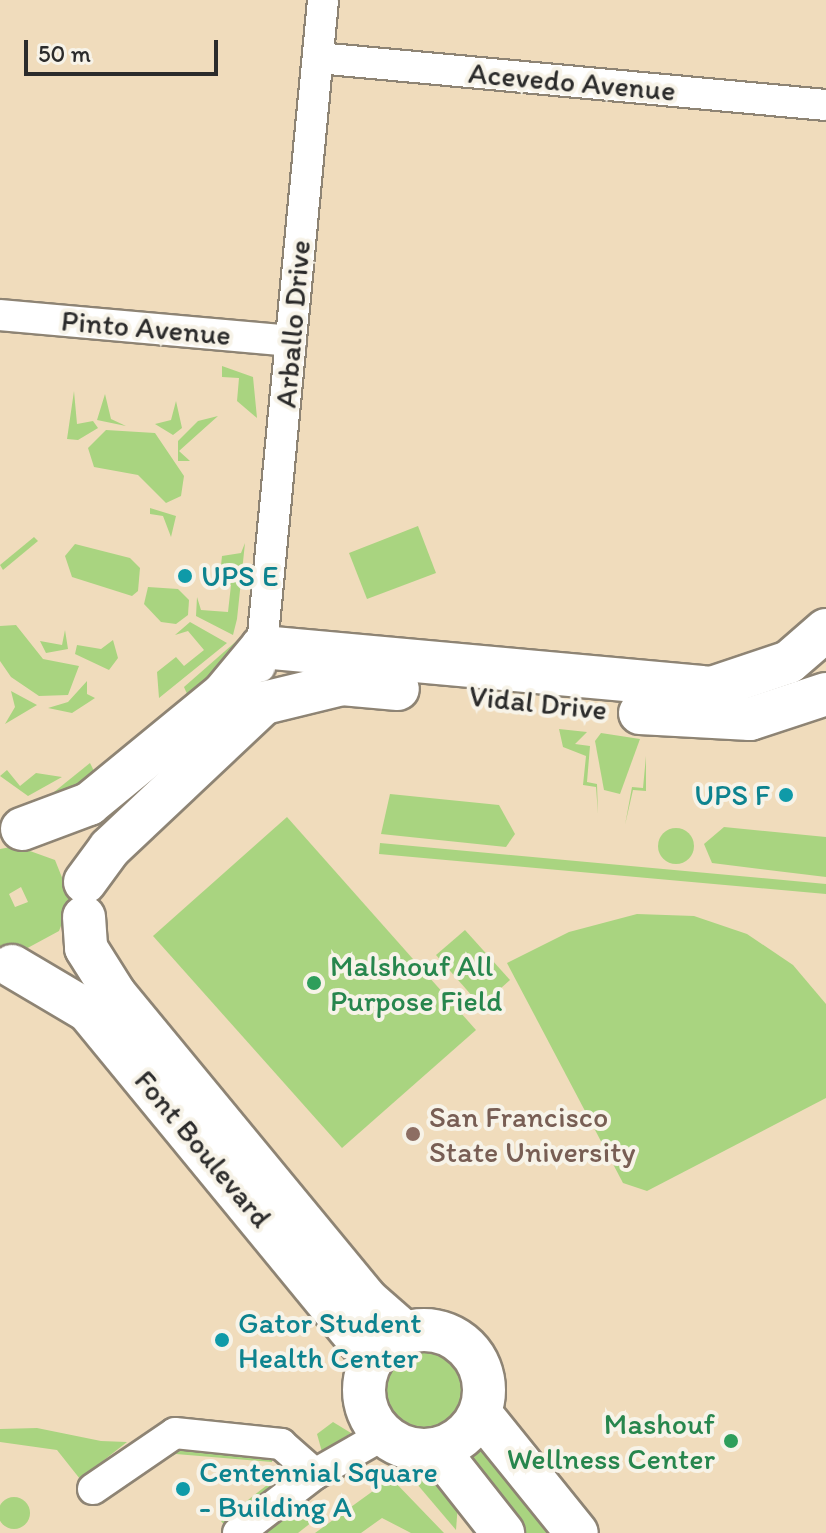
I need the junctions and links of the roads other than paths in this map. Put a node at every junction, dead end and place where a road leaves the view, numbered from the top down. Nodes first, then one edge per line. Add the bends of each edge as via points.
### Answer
1 (323, 0) edge
2 (318, 58) junction
3 (826, 105) edge
4 (0, 315) edge
5 (291, 341) junction
6 (826, 630) edge
7 (262, 647) junction
8 (826, 694) edge
9 (714, 704) junction
10 (252, 714) junction
11 (11, 830) edge
12 (84, 900) junction
13 (6, 964) edge
14 (389, 1345) junction
15 (480, 1413) junction
16 (383, 1435) junction
17 (437, 1449) junction
18 (315, 1474) junction
19 (93, 1489) dead end
20 (238, 1533) edge
21 (503, 1533) edge
22 (577, 1533) edge

1 - 2 street, Arballo Drive
2 - 3 street, Acevedo Avenue
2 - 5 street, Arballo Drive
4 - 5 street, Pinto Avenue
5 - 7 street, Arballo Drive
6 - 9 street, Vidal Drive via 789,662
7 - 9 street, Vidal Drive
7 - 10 street, Arballo Drive
7 - 11 street via 224,693 89,804
8 - 9 street, Vidal Drive via 784,714
9 - 10 street, Vidal Drive via 342,684 291,694
10 - 12 street via 110,848
11 - 12 street, Font Boulevard via 65,847
12 - 13 street via 57,954
12 - 14 street, Font Boulevard via 86,948 115,994 366,1299
13 - 14 street, Font Boulevard via 88,1011
14 - 15 street via 450,1335 474,1355 485,1383
14 - 16 street via 364,1399
15 - 17 street via 463,1437
15 - 22 street
16 - 17 street via 414,1450
16 - 18 street
17 - 21 street
18 - 19 street via 281,1444 175,1433
18 - 20 street

